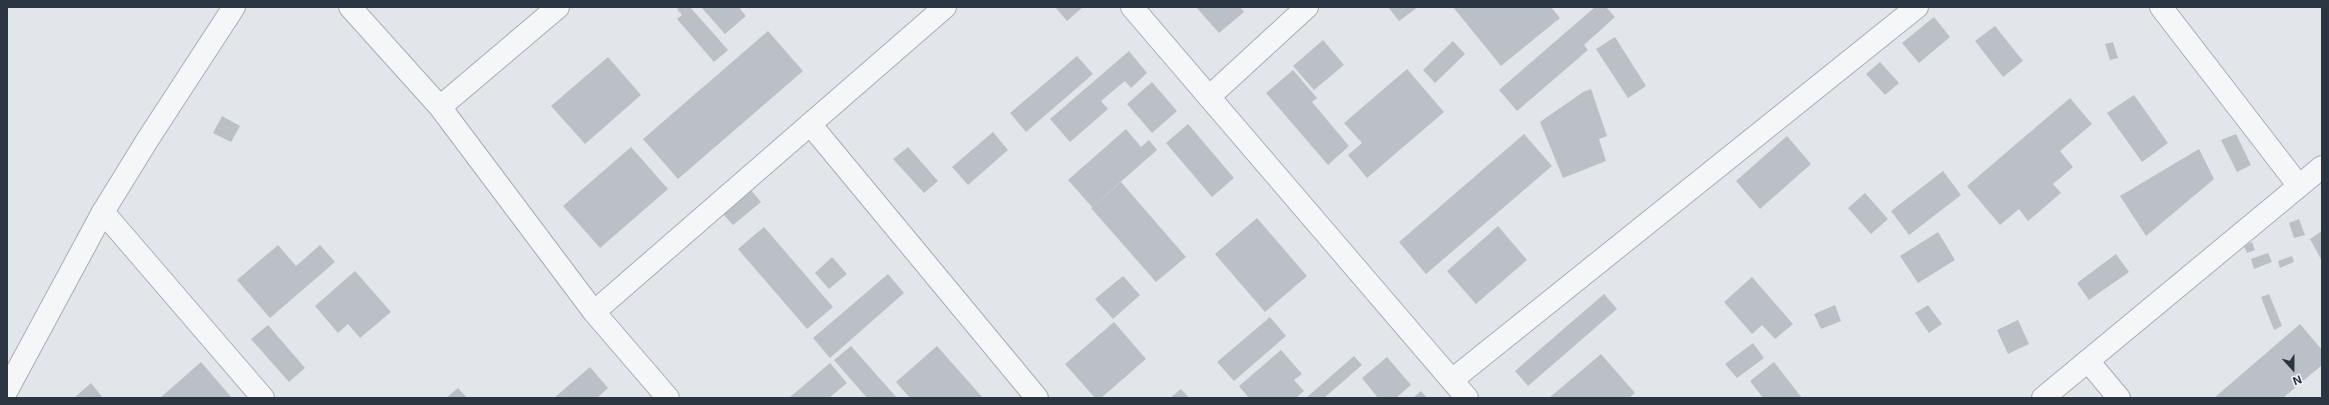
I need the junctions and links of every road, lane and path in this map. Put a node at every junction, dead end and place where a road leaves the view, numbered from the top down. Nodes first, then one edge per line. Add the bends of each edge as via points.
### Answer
1 (234, 7) edge
2 (350, 7) edge
3 (558, 7) edge
4 (946, 7) edge
5 (1132, 7) edge
6 (1307, 7) edge
7 (1917, 7) edge
8 (2161, 7) edge
9 (1210, 97) junction
10 (440, 108) junction
11 (810, 124) junction
12 (2322, 167) edge
13 (2299, 186) junction
14 (103, 212) junction
15 (594, 312) junction
16 (2088, 361) junction
17 (1452, 380) junction
18 (7, 390) edge
19 (263, 398) edge
20 (668, 398) edge
21 (1037, 398) edge
22 (1468, 398) edge
23 (2043, 398) edge
24 (2119, 398) edge

1 - 14 street
2 - 10 street
3 - 10 street
4 - 11 street
5 - 9 street
6 - 9 street
7 - 17 street
8 - 13 street
9 - 17 street
10 - 15 street
11 - 15 street
11 - 21 street
12 - 13 street
13 - 16 street
14 - 18 street
14 - 19 street
15 - 20 street
16 - 23 street
16 - 24 street
17 - 22 street

